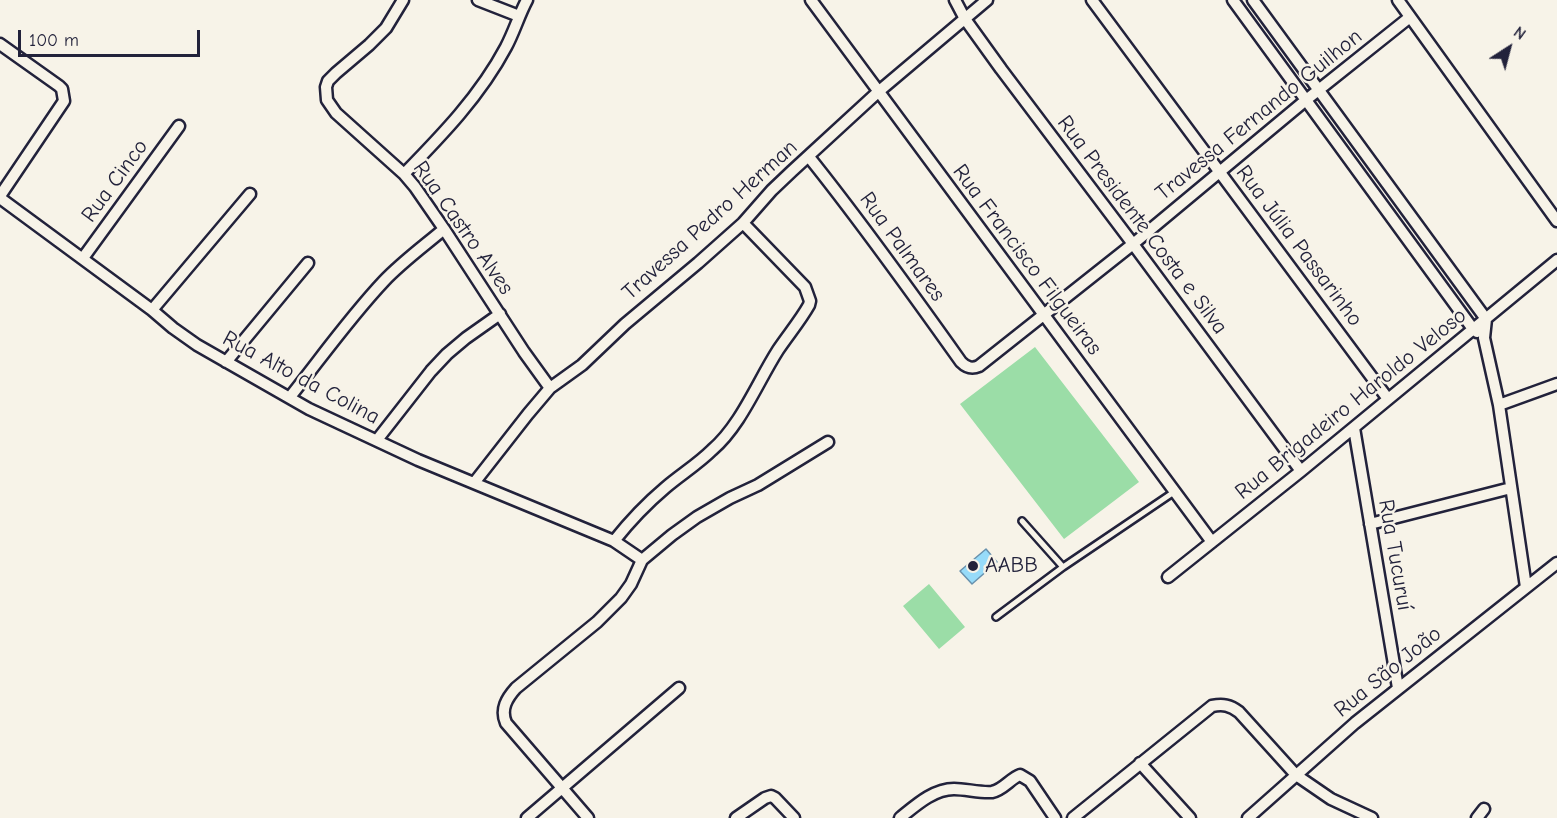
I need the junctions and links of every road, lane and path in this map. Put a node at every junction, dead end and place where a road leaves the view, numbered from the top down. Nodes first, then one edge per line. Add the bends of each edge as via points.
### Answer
1 (403, 0) edge
2 (478, 0) edge
3 (527, 0) edge
4 (811, 0) edge
5 (955, 0) edge
6 (987, 0) edge
7 (1092, 0) edge
8 (1233, 0) edge
9 (1253, 0) edge
10 (1398, 0) edge
11 (519, 16) junction
12 (1410, 17) junction
13 (965, 19) junction
14 (0, 44) edge
15 (1318, 90) junction
16 (878, 92) junction
17 (1306, 100) junction
18 (179, 126) dead end
19 (809, 157) junction
20 (1220, 172) junction
21 (404, 174) junction
22 (250, 194) dead end
23 (0, 197) edge
24 (1557, 221) edge
25 (743, 223) junction
26 (444, 229) junction
27 (1133, 244) junction
28 (83, 258) junction
29 (1557, 260) edge
30 (308, 263) dead end
31 (152, 310) junction
32 (500, 314) junction
33 (1044, 315) junction
34 (1486, 319) junction
35 (1473, 329) junction
36 (1484, 338) junction
37 (226, 362) junction
38 (961, 363) joint
39 (1557, 384) edge
40 (550, 388) junction
41 (290, 397) junction
42 (1388, 399) junction
43 (1499, 405) junction
44 (1354, 428) junction
45 (377, 440) junction
46 (828, 442) dead end
47 (1302, 471) junction
48 (474, 483) junction
49 (1511, 488) junction
50 (1174, 492) junction
51 (1022, 521) dead end
52 (1370, 524) junction
53 (614, 541) junction
54 (1212, 542) junction
55 (642, 560) junction
56 (1557, 562) edge
57 (1063, 567) junction
58 (1168, 577) dead end
59 (1526, 587) junction
60 (996, 617) dead end
61 (679, 688) dead end
62 (1398, 688) junction
63 (1140, 763) junction
64 (1296, 775) junction
65 (563, 787) junction
66 (1484, 809) dead end
67 (527, 818) edge
68 (588, 818) edge
69 (736, 818) edge
70 (794, 818) edge
71 (900, 818) edge
72 (1055, 818) edge
73 (1072, 818) edge
74 (1190, 818) edge
75 (1248, 818) edge
76 (1372, 818) edge
77 (1477, 818) edge

1 - 21 street, Rua Castro Alves via 386,28 336,73 326,87 326,96 336,113
2 - 11 street
3 - 11 street
4 - 16 street, Rua Francisco Filgueiras
5 - 13 street, Rua Presidente Costa e Silva
6 - 13 street, Travessa Pedro Herman
7 - 20 street, Rua Júlia Passarinho
8 - 17 street
9 - 15 street
10 - 12 street
11 - 21 street via 508,45 476,95
12 - 15 street, Travessa Fernando Guilhon
12 - 24 street
13 - 16 street, Travessa Pedro Herman
13 - 27 street, Rua Presidente Costa e Silva
14 - 23 street via 59,86 64,101
15 - 17 street, Travessa Fernando Guilhon
15 - 34 street
16 - 19 street, Travessa Pedro Herman
16 - 33 street, Rua Francisco Filgueiras
17 - 20 street, Travessa Fernando Guilhon
17 - 35 street
18 - 28 street, Rua Cinco
19 - 25 street, Travessa Pedro Herman
19 - 38 street, Rua Palmares via 879,246
20 - 27 street, Travessa Fernando Guilhon
20 - 42 street, Rua Júlia Passarinho
21 - 26 street, Rua Castro Alves
22 - 31 street
23 - 28 street, Rua Alto da Colina
25 - 40 street, Travessa Pedro Herman via 582,365
25 - 53 street via 805,287 809,305 723,440 646,505
26 - 32 street, Rua Castro Alves
26 - 41 street via 384,281
27 - 33 street, Travessa Fernando Guilhon
27 - 47 street, Rua Presidente Costa e Silva
28 - 31 street, Rua Alto da Colina
29 - 34 street, Rua Brigadeiro Haroldo Veloso
30 - 37 street
31 - 37 street, Rua Alto da Colina via 189,340
32 - 40 street, Rua Castro Alves
32 - 45 street via 447,354
33 - 38 street, Travessa Fernando Guilhon via 979,366 967,368
33 - 50 street, Rua Francisco Filgueiras
34 - 35 street, Rua Brigadeiro Haroldo Veloso
34 - 36 street
35 - 36 street
35 - 42 street, Rua Brigadeiro Haroldo Veloso
36 - 43 street
37 - 41 street, Rua Alto da Colina
39 - 43 street
40 - 48 street, Travessa Pedro Herman
41 - 45 street, Rua Alto da Colina
42 - 44 street, Rua Brigadeiro Haroldo Veloso
43 - 49 street
44 - 47 street, Rua Brigadeiro Haroldo Veloso
44 - 52 street, Rua Tucuruí
45 - 48 street, Rua Alto da Colina
46 - 55 street via 697,518
47 - 54 street, Rua Brigadeiro Haroldo Veloso
48 - 53 street, Rua Alto da Colina
49 - 52 street
49 - 59 street
50 - 54 street, Rua Francisco Filgueiras
50 - 57 lane
51 - 57 lane
52 - 62 street, Rua Tucuruí
53 - 55 street, Rua Alto da Colina
54 - 58 street, Rua Brigadeiro Haroldo Veloso
55 - 65 street via 621,598 516,688 505,705 503,716 510,727
56 - 59 street, Rua São João
57 - 60 lane
59 - 62 street, Rua São João
61 - 65 street
62 - 64 street, Rua São João
63 - 64 street via 1212,706 1221,705 1235,709
63 - 73 street
63 - 74 street
64 - 75 street, Rua São João
64 - 76 street via 1331,799
65 - 67 street
65 - 68 street
66 - 77 street
69 - 70 street via 771,796
71 - 72 street via 939,791 991,792 1018,775 1030,781

